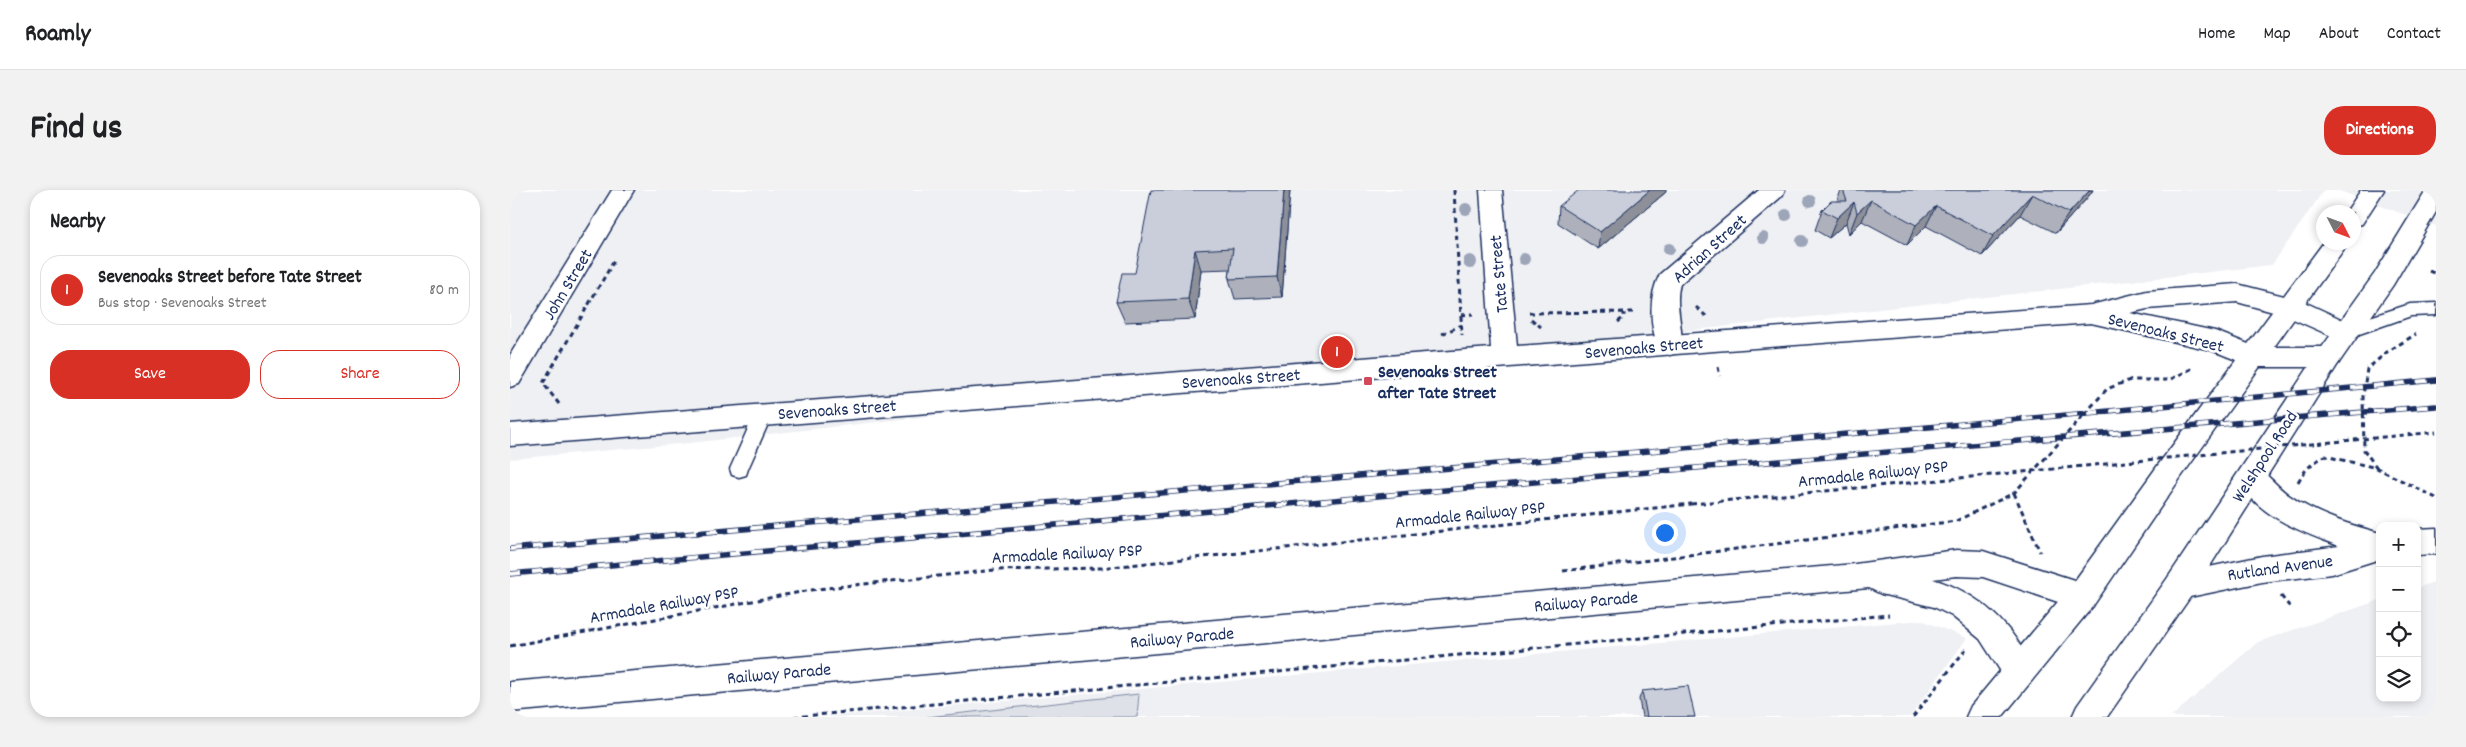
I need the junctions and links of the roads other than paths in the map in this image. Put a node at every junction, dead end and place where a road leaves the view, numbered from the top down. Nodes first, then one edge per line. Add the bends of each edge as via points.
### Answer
1 (623, 190) edge
2 (1491, 190) edge
3 (1774, 190) edge
4 (2373, 190) edge
5 (2436, 193) edge
6 (2361, 208) edge
7 (2330, 250) edge
8 (2291, 307) junction
9 (2428, 310) edge
10 (2091, 314) junction
11 (2345, 332) junction
12 (1670, 345) junction
13 (2329, 356) junction
14 (2254, 357) junction
15 (1505, 358) junction
16 (510, 377) edge
17 (763, 415) junction
18 (510, 435) edge
19 (739, 469) dead end
20 (2251, 476) junction
21 (2436, 540) edge
22 (2421, 542) edge
23 (2376, 545) edge
24 (2376, 547) edge
25 (1855, 577) junction
26 (2180, 586) junction
27 (2082, 596) junction
28 (2018, 671) junction
29 (510, 698) edge
30 (1982, 717) edge
31 (2088, 717) edge

1 - 16 main road, John Street
2 - 15 main road, Tate Street
3 - 12 main road, Adrian Street via 1669,280 1664,293 1664,310
4 - 6 main road
5 - 11 main road, Welshpool Road via 2384,278
7 - 8 main road
8 - 10 main road, Sevenoaks Street via 2237,293 2147,300
8 - 11 main road, Sevenoaks Street
8 - 14 main road
9 - 11 lane via 2410,310
10 - 12 main road, Sevenoaks Street
10 - 14 main road, Sevenoaks Street via 2215,340
11 - 13 main road, Welshpool Road
12 - 15 main road, Sevenoaks Street
13 - 14 main road, Sevenoaks Street
13 - 20 main road, Welshpool Road
14 - 27 main road
15 - 17 main road, Sevenoaks Street
17 - 18 main road, Sevenoaks Street
17 - 19 lane
20 - 23 main road, Rutland Avenue via 2263,493 2284,509 2327,530
20 - 26 main road, Welshpool Road
21 - 22 main road
24 - 26 main road, Rutland Avenue via 2332,561 2262,569
25 - 27 main road, Railway Parade via 1956,562 1983,564
25 - 28 main road, Railway Parade via 1922,588 1943,595 1986,624
25 - 29 main road, Railway Parade
26 - 31 main road, Welshpool Road
27 - 28 main road
28 - 30 main road

